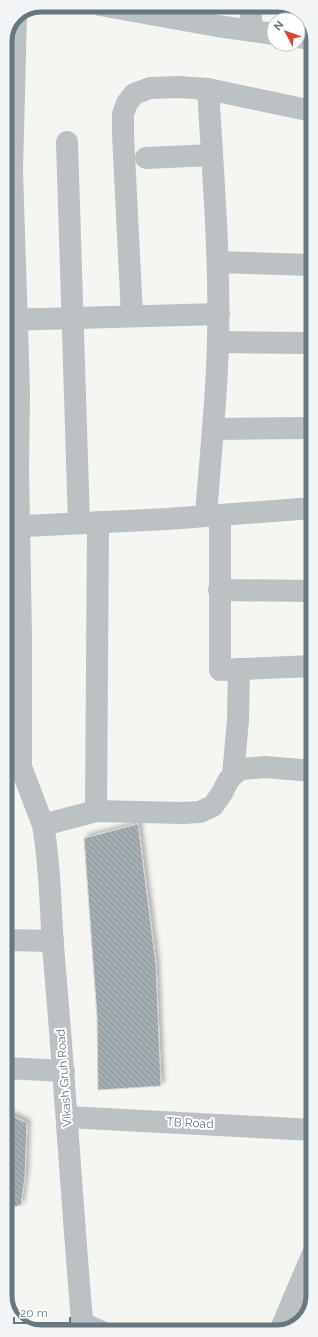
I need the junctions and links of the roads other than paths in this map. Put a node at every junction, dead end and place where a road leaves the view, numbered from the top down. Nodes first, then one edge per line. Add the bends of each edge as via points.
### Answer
1 (139, 12) edge
2 (251, 12) edge
3 (16, 27) edge
4 (252, 31) junction
5 (266, 33) edge
6 (208, 89) junction
7 (306, 109) edge
8 (67, 142) dead end
9 (212, 155) junction
10 (146, 158) dead end
11 (12, 170) edge
12 (218, 262) junction
13 (306, 265) edge
14 (218, 314) junction
15 (132, 316) junction
16 (72, 318) junction
17 (12, 320) edge
18 (12, 329) edge
19 (218, 342) junction
20 (306, 343) edge
21 (306, 428) edge
22 (214, 429) junction
23 (306, 508) edge
24 (213, 515) junction
25 (88, 523) junction
26 (12, 527) edge
27 (219, 590) junction
28 (306, 591) edge
29 (306, 666) edge
30 (239, 669) junction
31 (13, 767) edge
32 (306, 770) edge
33 (233, 775) junction
34 (96, 811) junction
35 (43, 825) junction
36 (12, 940) edge
37 (53, 941) junction
38 (12, 1068) edge
39 (64, 1071) junction
40 (67, 1117) junction
41 (306, 1130) edge
42 (306, 1270) edge
43 (283, 1324) edge
44 (82, 1325) edge

1 - 4 street
2 - 4 street
3 - 11 street
4 - 5 street
6 - 7 street
6 - 9 street
6 - 15 street via 178,86 150,88 134,94 125,108 123,134
8 - 16 street
9 - 10 street
9 - 12 street
12 - 13 street
12 - 14 street
14 - 15 street
14 - 19 street
15 - 16 street
16 - 17 street
16 - 25 street
18 - 26 street via 19,392 18,469
19 - 20 street
19 - 22 street
21 - 22 street
22 - 24 street via 209,469
23 - 24 street
24 - 25 street
24 - 27 street
25 - 26 street
25 - 34 street
26 - 31 street
27 - 28 street
27 - 30 street via 220,670
29 - 30 street
30 - 33 street
31 - 35 street, Vikash Gruh Road
32 - 33 street via 265,767 241,769
33 - 34 street via 213,806 200,812
34 - 35 street
35 - 37 street, Vikash Gruh Road via 48,853
36 - 37 street
37 - 39 street, Vikash Gruh Road
38 - 39 street
39 - 40 street, Vikash Gruh Road
40 - 41 street, TB Road
40 - 44 street, Vikash Gruh Road
42 - 43 street

